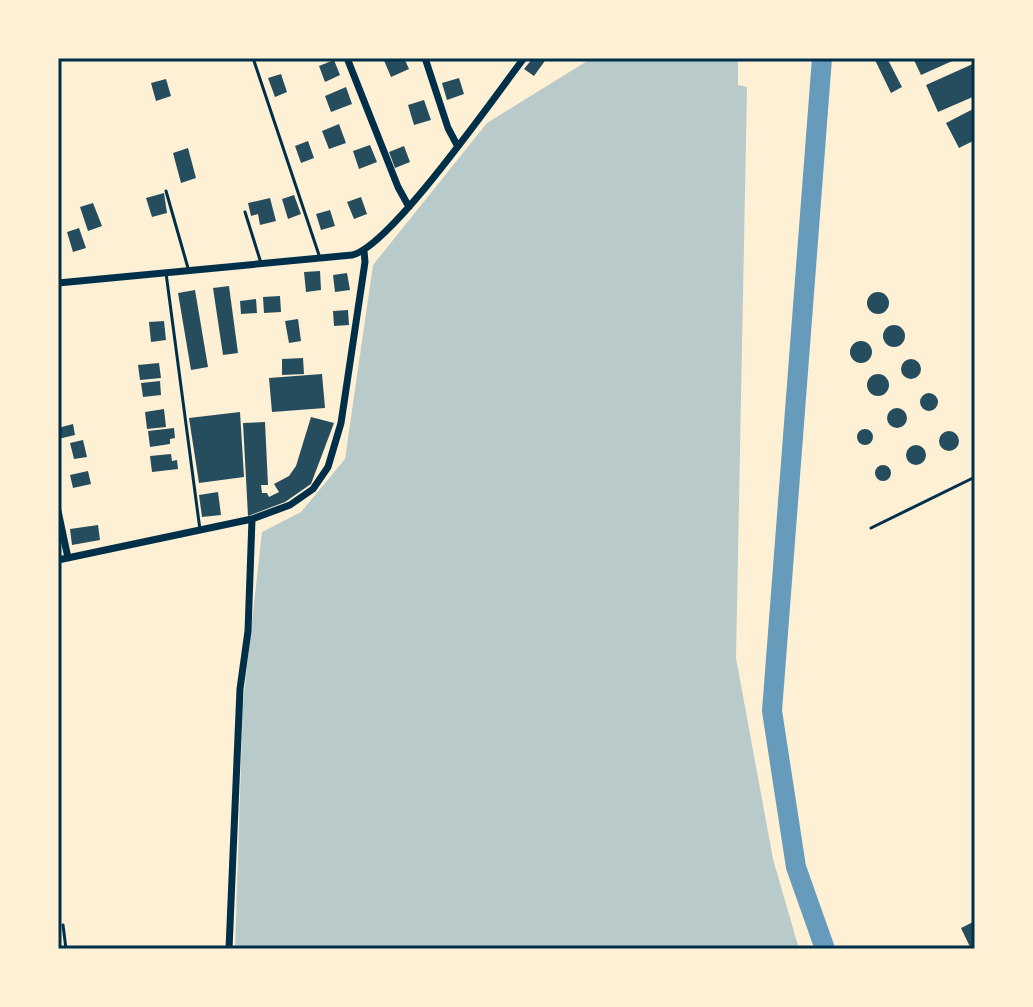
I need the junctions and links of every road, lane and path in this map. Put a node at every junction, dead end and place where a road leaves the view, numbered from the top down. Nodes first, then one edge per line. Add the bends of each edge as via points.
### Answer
1 (253, 58) edge
2 (347, 58) edge
3 (425, 58) edge
4 (524, 58) edge
5 (457, 145) junction
6 (166, 191) dead end
7 (409, 207) junction
8 (245, 212) dead end
9 (364, 251) junction
10 (320, 258) junction
11 (261, 263) junction
12 (189, 270) junction
13 (166, 273) junction
14 (58, 283) edge
15 (975, 477) edge
16 (58, 511) edge
17 (252, 519) junction
18 (871, 528) dead end
19 (200, 530) junction
20 (68, 558) junction
21 (58, 560) edge
22 (63, 925) dead end
23 (66, 949) edge
24 (229, 949) edge

1 - 10 lane
2 - 7 street
3 - 5 street
4 - 5 street
5 - 7 street
6 - 12 lane
7 - 9 street
8 - 11 lane
9 - 10 street
9 - 17 street via 341,423 328,467 302,499
10 - 11 street
11 - 12 street
12 - 13 street
13 - 14 street
13 - 19 lane
15 - 18 lane
16 - 20 street
17 - 19 street
17 - 24 street
19 - 20 street
20 - 21 street
22 - 23 lane

